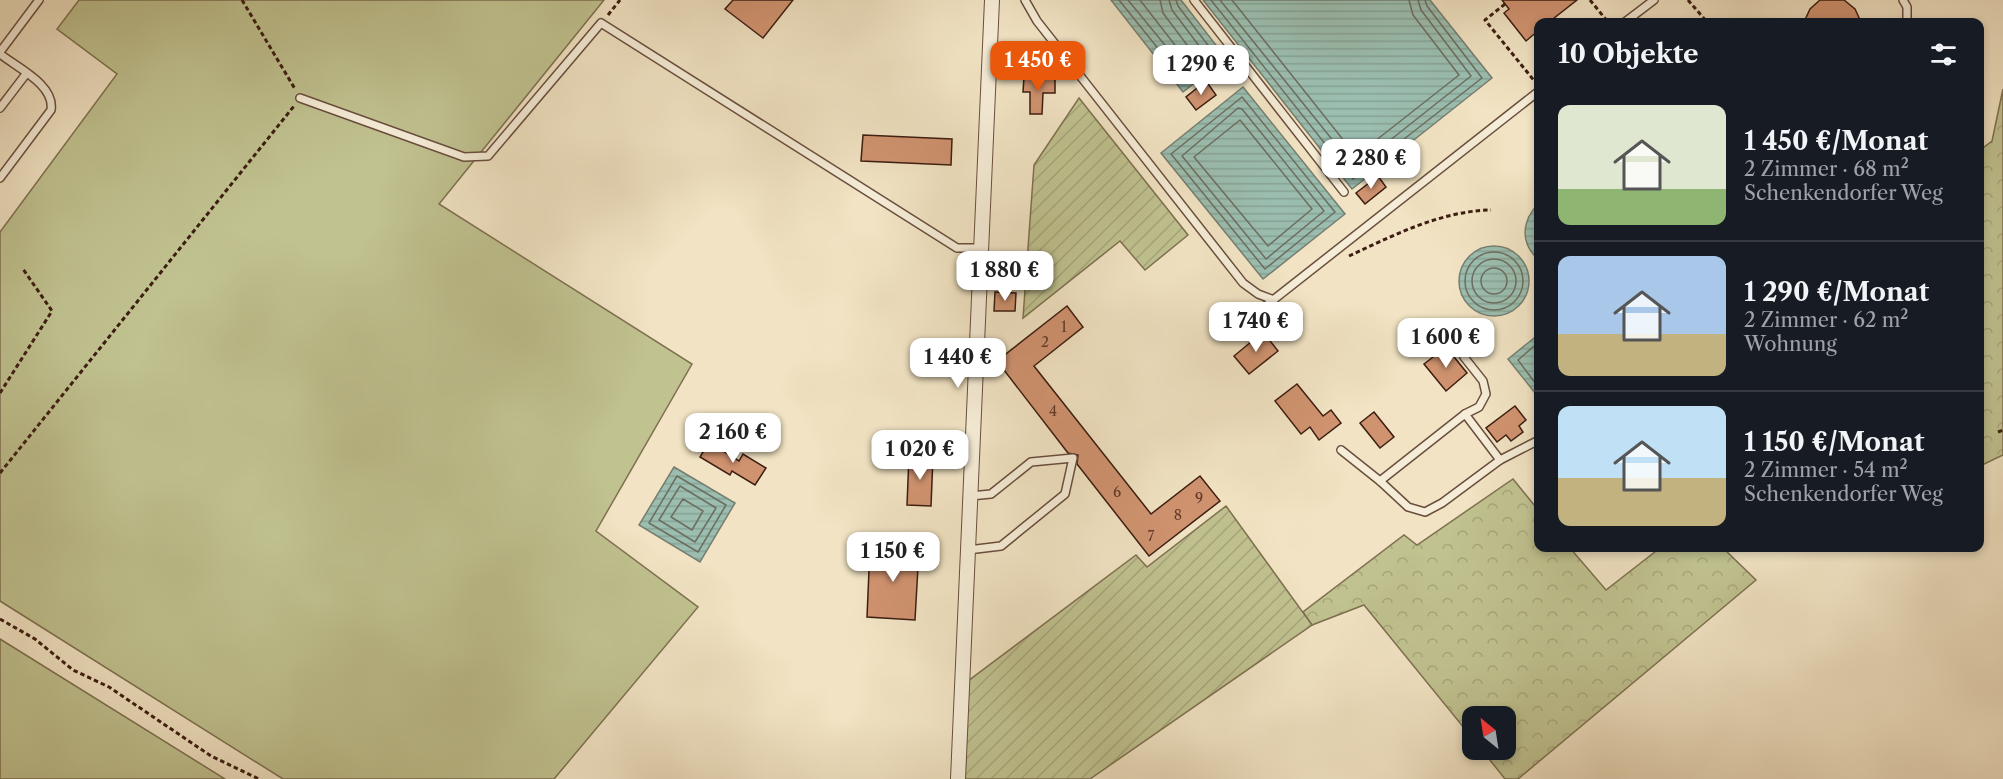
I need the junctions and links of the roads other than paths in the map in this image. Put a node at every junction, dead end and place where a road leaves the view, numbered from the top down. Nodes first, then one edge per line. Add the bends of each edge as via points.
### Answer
1 (39, 0) edge
2 (992, 0) edge
3 (1025, 0) edge
4 (1194, 0) edge
5 (1654, 0) edge
6 (1903, 0) edge
7 (1630, 18) edge
8 (1907, 18) edge
9 (0, 53) edge
10 (26, 74) junction
11 (1534, 93) edge
12 (300, 98) road end
13 (0, 108) edge
14 (0, 178) edge
15 (1344, 192) dead end
16 (980, 248) junction
17 (1274, 300) junction
18 (1254, 315) dead end
19 (1464, 357) dead end
20 (1465, 414) junction
21 (1534, 443) edge
22 (1341, 450) dead end
23 (1500, 460) junction
24 (1380, 481) junction
25 (970, 496) junction
26 (968, 550) junction
27 (958, 779) edge

1 - 9 lane
2 - 16 street
3 - 17 lane via 1037,21 1243,283
4 - 15 lane
5 - 7 lane
6 - 8 lane
9 - 10 lane
10 - 13 lane
10 - 14 lane via 47,89 53,100 51,110
11 - 17 lane
12 - 16 lane via 464,157 488,156 601,23 957,248
16 - 25 street
17 - 18 lane
19 - 20 lane via 1483,381 1486,394 1479,407
20 - 23 lane
20 - 24 lane
21 - 23 lane
22 - 24 lane
23 - 24 lane via 1425,512 1408,507
25 - 26 street
25 - 26 lane via 991,494 1031,462 1073,458 1065,494 1001,546
26 - 27 street

